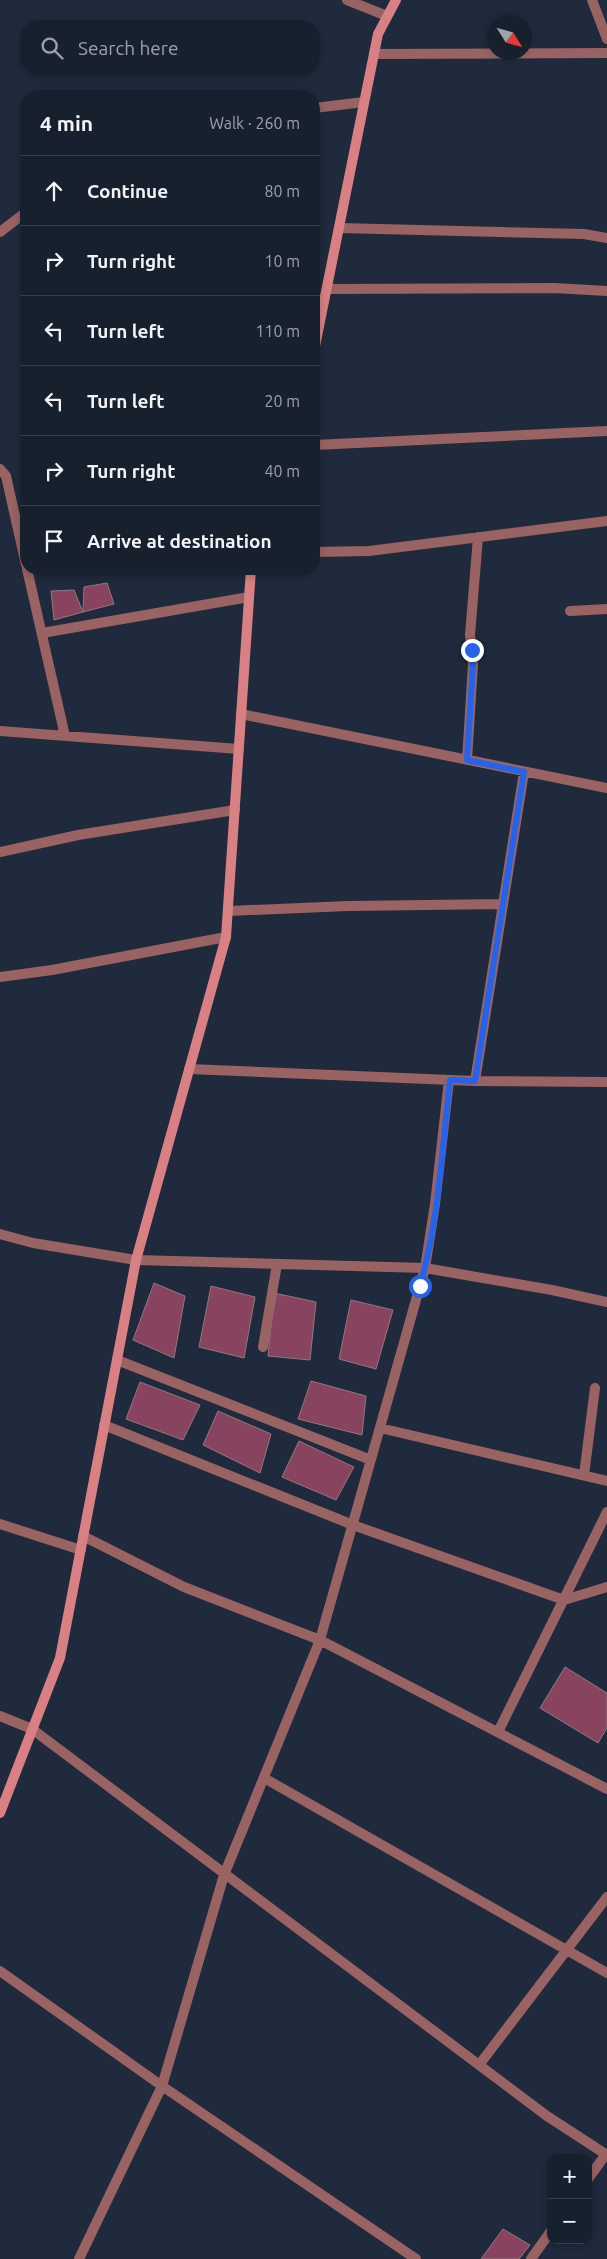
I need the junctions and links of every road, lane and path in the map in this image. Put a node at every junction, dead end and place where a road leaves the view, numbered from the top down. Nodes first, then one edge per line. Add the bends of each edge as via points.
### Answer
1 (347, 0) edge
2 (396, 0) edge
3 (592, 0) edge
4 (387, 16) junction
5 (607, 39) edge
6 (607, 53) edge
7 (374, 54) junction
8 (364, 102) junction
9 (320, 107) edge
10 (20, 216) edge
11 (339, 228) junction
12 (0, 231) edge
13 (607, 238) edge
14 (327, 289) junction
15 (607, 290) edge
16 (325, 302) junction
17 (320, 303) edge
18 (320, 324) edge
19 (607, 431) edge
20 (320, 445) edge
21 (0, 469) edge
22 (607, 521) edge
23 (478, 537) junction
24 (20, 538) edge
25 (320, 552) edge
26 (28, 575) edge
27 (251, 575) edge
28 (249, 597) junction
29 (607, 609) edge
30 (570, 611) dead end
31 (42, 632) junction
32 (241, 714) junction
33 (0, 731) edge
34 (65, 736) junction
35 (239, 749) junction
36 (467, 760) junction
37 (524, 772) junction
38 (607, 788) edge
39 (235, 810) junction
40 (0, 852) edge
41 (503, 904) junction
42 (228, 911) junction
43 (226, 937) junction
44 (0, 976) edge
45 (189, 1069) junction
46 (450, 1080) junction
47 (475, 1081) junction
48 (607, 1082) edge
49 (0, 1234) edge
50 (136, 1260) junction
51 (277, 1264) junction
52 (425, 1268) junction
53 (607, 1302) edge
54 (263, 1347) dead end
55 (117, 1360) junction
56 (595, 1388) dead end
57 (104, 1426) junction
58 (380, 1428) junction
59 (371, 1460) junction
60 (584, 1475) junction
61 (607, 1480) edge
62 (607, 1512) edge
63 (0, 1524) edge
64 (353, 1525) junction
65 (83, 1536) junction
66 (80, 1550) junction
67 (607, 1587) edge
68 (564, 1600) junction
69 (320, 1640) junction
70 (0, 1716) edge
71 (32, 1729) junction
72 (498, 1732) junction
73 (264, 1778) junction
74 (607, 1789) edge
75 (0, 1814) edge
76 (224, 1875) junction
77 (607, 1897) edge
78 (566, 1951) junction
79 (0, 1971) edge
80 (607, 1973) edge
81 (479, 2065) junction
82 (162, 2086) junction
83 (606, 2155) edge
84 (592, 2173) edge
85 (547, 2237) edge
86 (79, 2259) edge
87 (416, 2259) edge
88 (531, 2259) edge

1 - 4 street
2 - 4 street
3 - 5 street
4 - 7 street via 378,34
6 - 7 street
7 - 8 street
8 - 9 street
8 - 11 street
10 - 12 street
11 - 13 street via 584,234
11 - 14 street
14 - 15 street
14 - 16 street
16 - 17 street
16 - 18 street
19 - 20 street
21 - 24 street via 6,476
22 - 23 street
23 - 25 street via 369,551
23 - 36 street via 470,635 473,664
26 - 31 street
27 - 28 street
28 - 31 street
28 - 32 street
29 - 30 street
31 - 34 street
32 - 35 street
32 - 36 street
33 - 34 street
34 - 35 street
35 - 39 street
36 - 37 street
37 - 38 street
37 - 41 street
39 - 40 street via 78,835
39 - 42 street
41 - 42 street
41 - 47 street
42 - 43 street
43 - 44 street via 52,970
43 - 45 street
45 - 46 street
45 - 50 street
46 - 47 street
46 - 52 street
47 - 48 street
49 - 50 street via 33,1243
50 - 51 street
50 - 55 street
51 - 52 street
51 - 54 street
52 - 53 street
52 - 58 street
55 - 57 street
55 - 59 street
56 - 60 street
57 - 64 street
57 - 65 street
58 - 59 street
58 - 60 street
59 - 64 street
60 - 61 street
62 - 68 street
63 - 66 street
64 - 68 street
64 - 69 street
65 - 66 street
65 - 69 street via 184,1587
66 - 71 street via 60,1658
67 - 68 street
68 - 72 street
69 - 72 street
69 - 73 street
70 - 71 street
71 - 75 street
71 - 76 street
72 - 74 street
73 - 76 street
73 - 78 street
76 - 81 street
76 - 82 street
77 - 78 street
78 - 80 street
78 - 81 street
79 - 82 street
81 - 83 street
82 - 86 street
82 - 87 street
83 - 84 street
85 - 88 street

